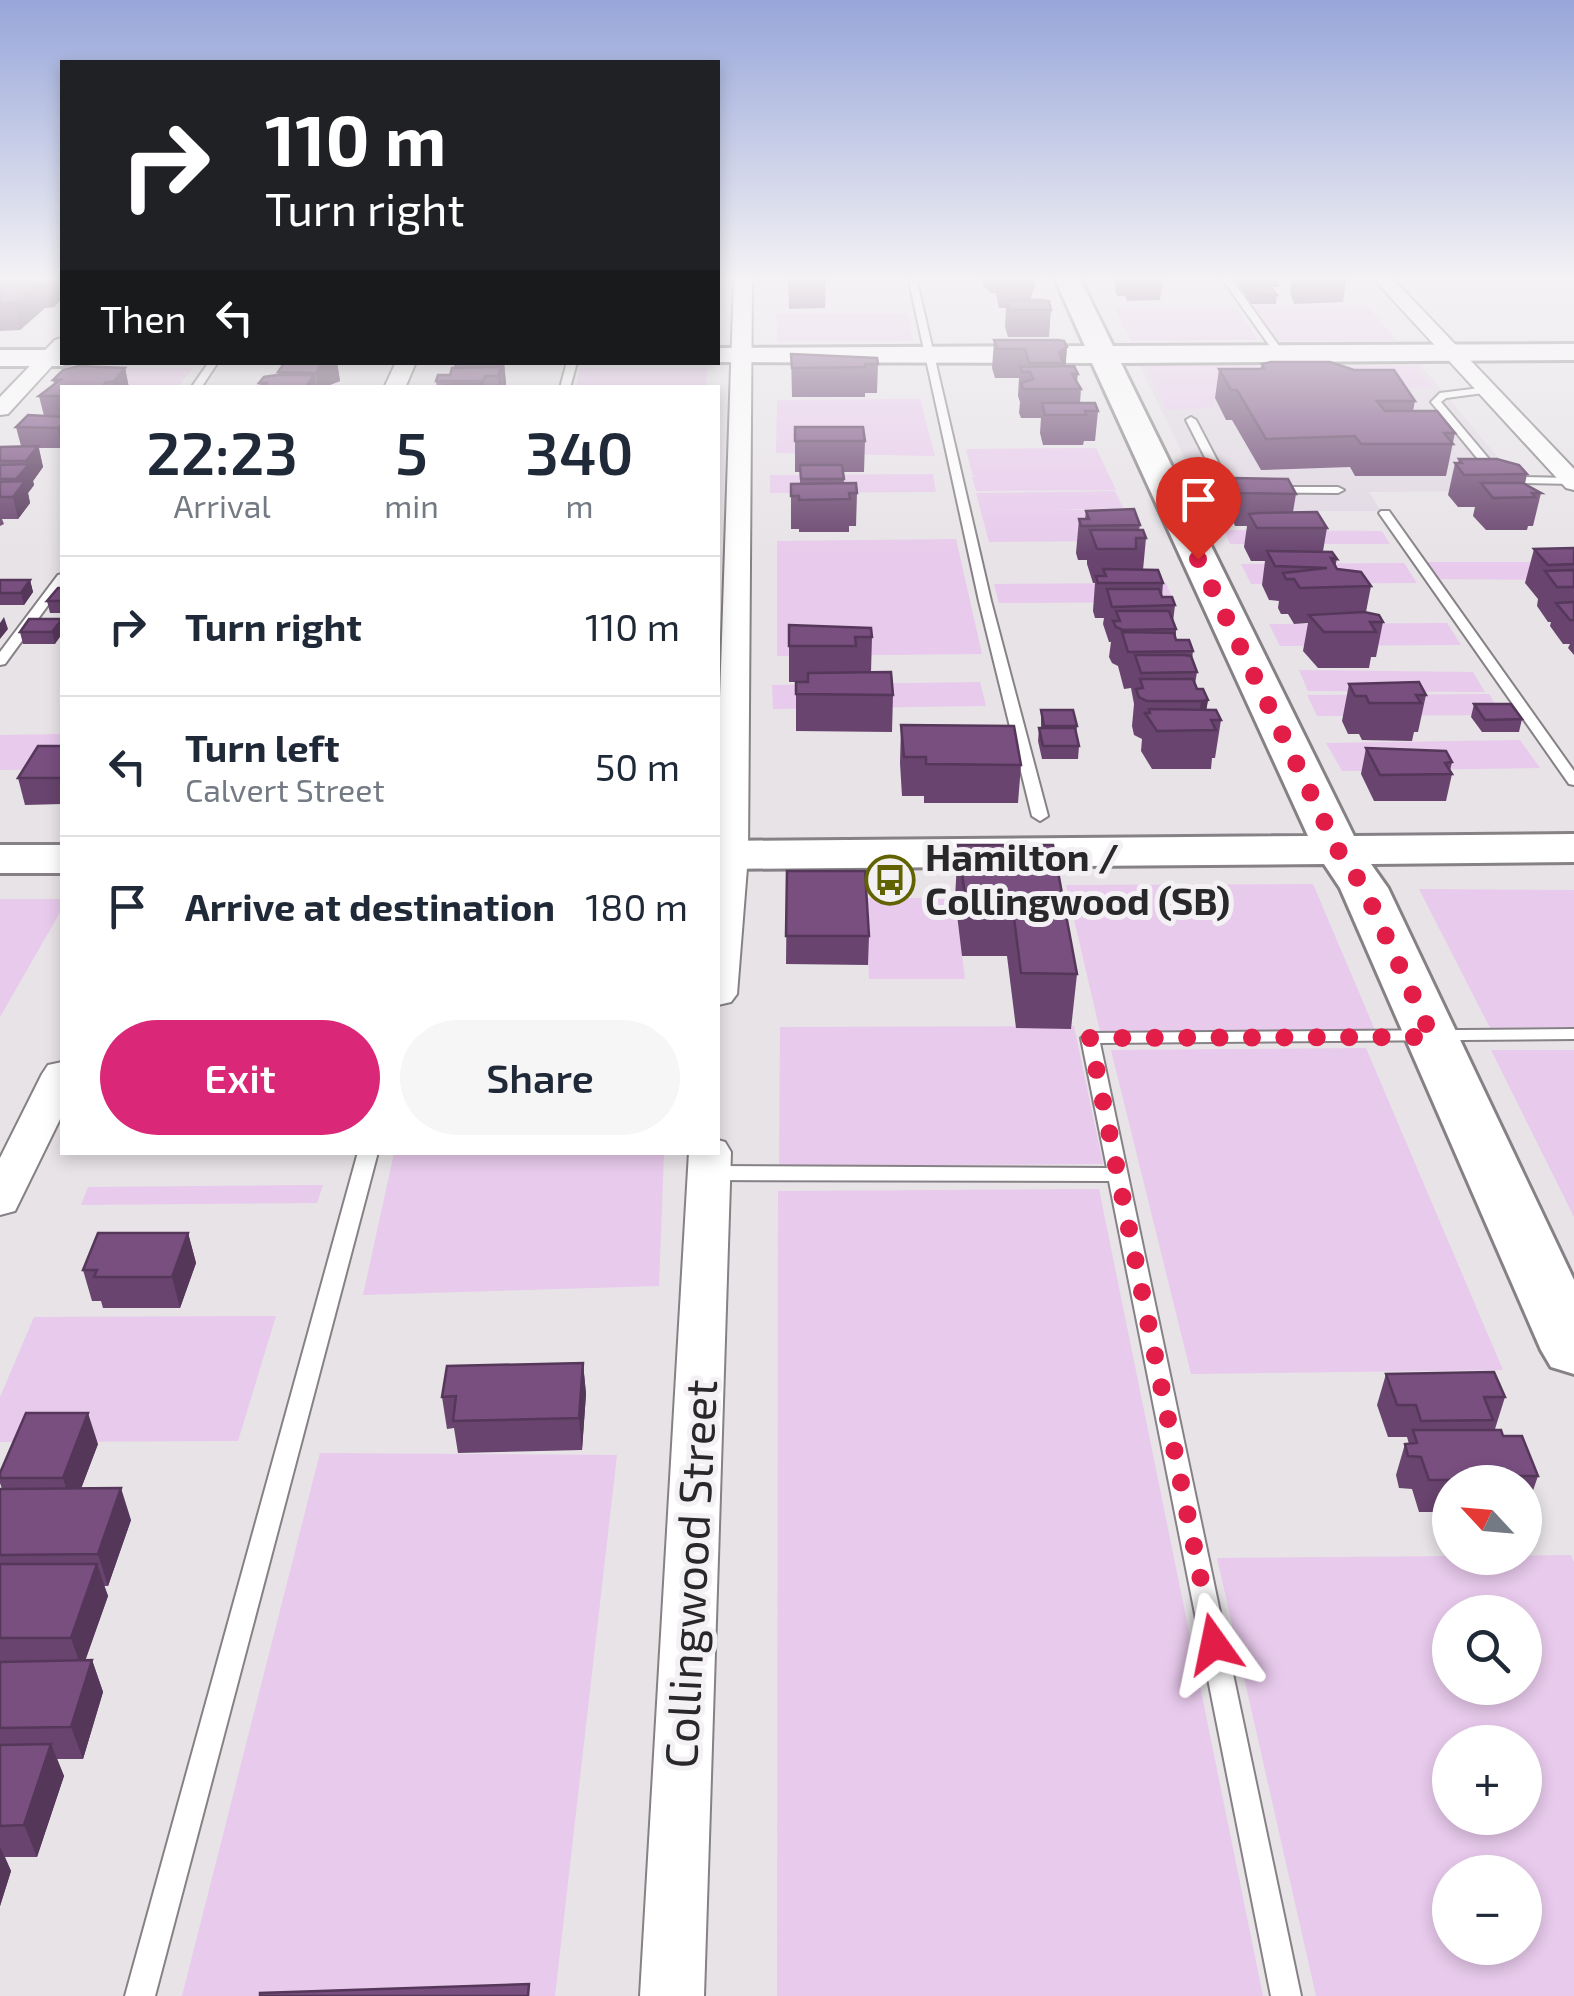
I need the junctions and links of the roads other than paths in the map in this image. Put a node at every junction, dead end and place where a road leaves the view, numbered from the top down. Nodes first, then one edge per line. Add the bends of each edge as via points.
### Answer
1 (40, 370) edge
2 (729, 370) edge
3 (932, 370) edge
4 (1110, 370) edge
5 (1470, 370) edge
6 (1488, 390) junction
7 (0, 409) edge
8 (1191, 420) dead end
9 (1573, 482) edge
10 (1165, 490) junction
11 (1226, 490) junction
12 (1338, 490) dead end
13 (1385, 512) dead end
14 (60, 581) edge
15 (0, 661) edge
16 (1574, 781) edge
17 (1040, 816) dead end
18 (1574, 848) edge
19 (1338, 850) junction
20 (724, 855) edge
21 (60, 858) edge
22 (0, 859) edge
23 (720, 948) edge
24 (1574, 1034) edge
25 (1432, 1037) junction
26 (60, 1078) edge
27 (367, 1155) edge
28 (710, 1163) edge
29 (1118, 1175) junction
30 (0, 1202) edge
31 (1574, 1350) edge
32 (140, 1996) edge
33 (672, 1996) edge
34 (1286, 1996) edge

1 - 7 street
2 - 20 street
3 - 17 lane
4 - 10 street
5 - 6 street
6 - 9 street
6 - 9 lane via 1443,395 1436,402 1495,473
8 - 11 lane
10 - 11 lane
10 - 19 street
11 - 12 lane
13 - 16 lane
14 - 15 lane
18 - 19 street
19 - 20 street
19 - 25 street via 1364,888
20 - 23 street
21 - 22 street
24 - 25 lane
25 - 29 lane via 1090,1038
25 - 31 street
26 - 30 street
27 - 32 lane
28 - 29 lane
28 - 33 street, Collingwood Street
29 - 34 lane

